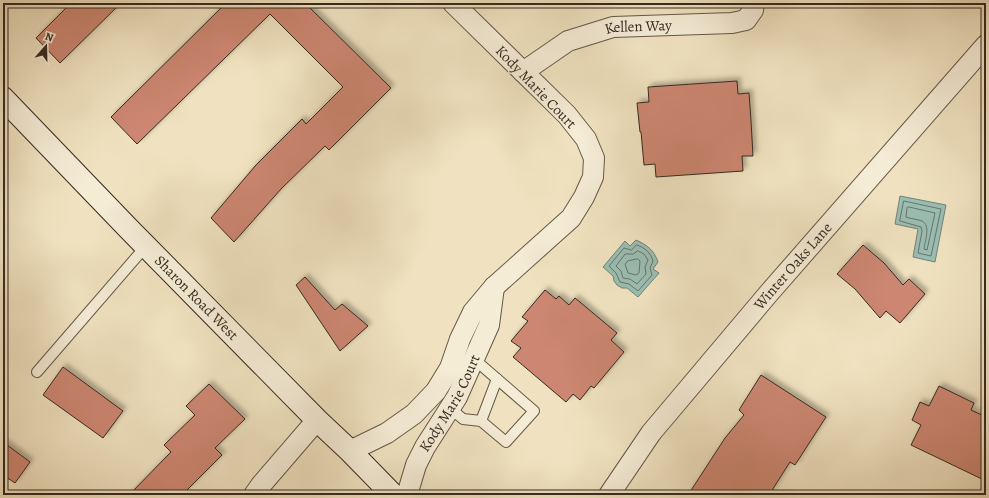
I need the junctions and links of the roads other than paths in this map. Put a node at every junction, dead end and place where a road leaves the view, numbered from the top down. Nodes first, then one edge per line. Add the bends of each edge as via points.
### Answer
1 (453, 3) edge
2 (754, 3) edge
3 (986, 45) edge
4 (523, 72) junction
5 (3, 98) edge
6 (146, 246) junction
7 (494, 287) junction
8 (456, 351) junction
9 (474, 359) junction
10 (37, 372) dead end
11 (497, 378) junction
12 (433, 395) junction
13 (450, 408) junction
14 (317, 420) junction
15 (481, 421) junction
16 (350, 451) junction
17 (254, 495) edge
18 (393, 495) edge
19 (407, 495) edge
20 (609, 495) edge

1 - 4 street, Kody Marie Court
2 - 4 street, Kellen Way via 753,10 746,20 732,23 613,27 568,41
3 - 20 street, Winter Oaks Lane via 769,293 656,427
4 - 7 street, Kody Marie Court via 567,115 586,139 594,158 593,177 571,218
5 - 6 main road, Sharon Road West
6 - 10 lane
6 - 14 main road, Sharon Road West
7 - 8 street, Kody Marie Court via 472,312
7 - 9 street, Kody Marie Court via 489,325
8 - 9 street
8 - 12 street, Kody Marie Court via 450,368
9 - 11 lane
9 - 13 street, Kody Marie Court
11 - 15 lane
11 - 15 lane via 534,411 506,442
12 - 13 street
12 - 16 street, Kody Marie Court via 414,414 387,433
13 - 15 lane via 463,418
13 - 19 street, Kody Marie Court via 416,465
14 - 16 main road, Sharon Road West
14 - 17 street
16 - 18 main road, Sharon Road West

